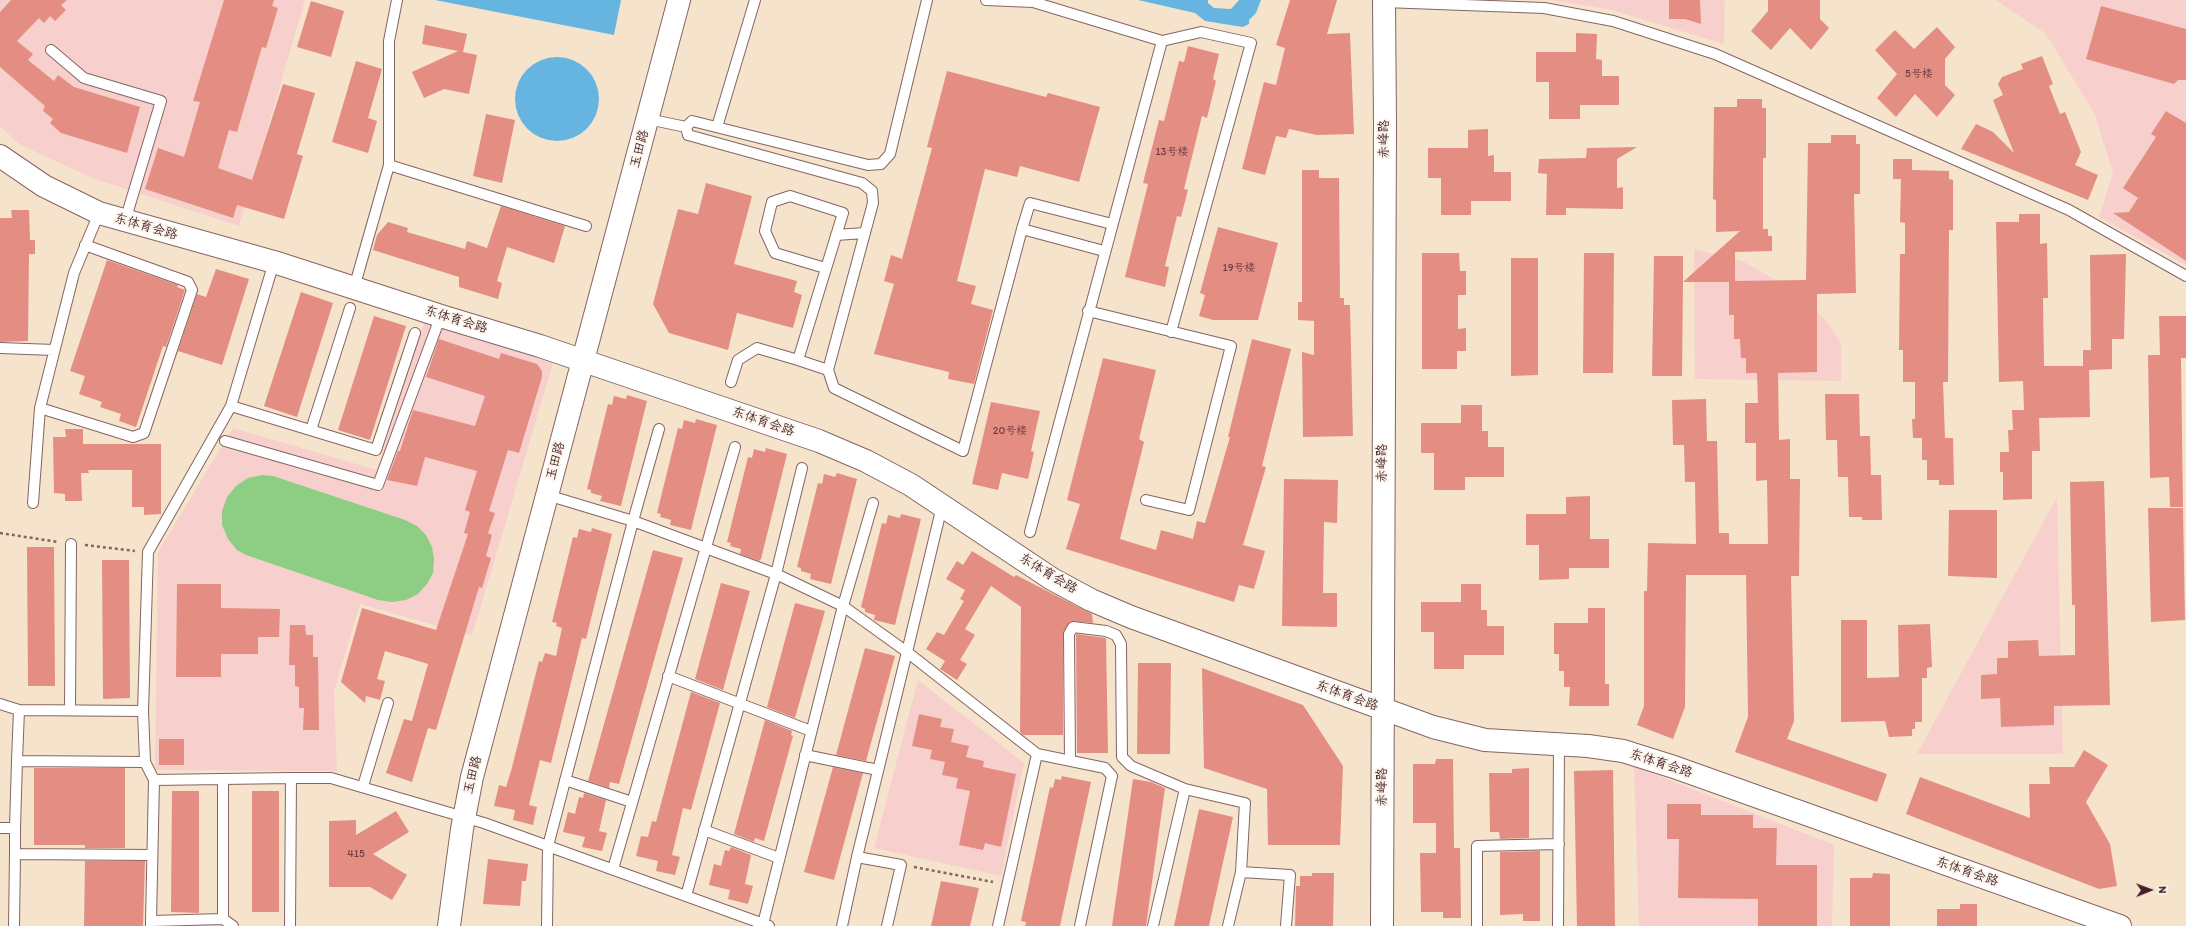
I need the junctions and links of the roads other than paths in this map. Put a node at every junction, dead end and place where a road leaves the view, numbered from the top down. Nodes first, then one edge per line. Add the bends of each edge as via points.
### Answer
1 (397, 0) edge
2 (679, 0) edge
3 (755, 0) edge
4 (927, 0) edge
5 (986, 0) edge
6 (1033, 1) edge
7 (1384, 1) edge
8 (1162, 41) junction
9 (51, 50) dead end
10 (648, 119) junction
11 (686, 127) junction
12 (717, 127) junction
13 (0, 156) edge
14 (390, 165) junction
15 (99, 213) junction
16 (125, 221) junction
17 (1112, 224) junction
18 (586, 226) dead end
19 (1022, 229) junction
20 (865, 233) junction
21 (836, 235) junction
22 (86, 245) junction
23 (1104, 251) junction
24 (274, 262) junction
25 (825, 268) junction
26 (2186, 276) edge
27 (352, 298) junction
28 (1088, 310) junction
29 (444, 317) junction
30 (1171, 332) junction
31 (415, 333) dead end
32 (0, 348) edge
33 (54, 350) junction
34 (583, 360) junction
35 (798, 360) junction
36 (828, 370) junction
37 (731, 382) dead end
38 (230, 406) junction
39 (40, 408) junction
40 (659, 429) dead end
41 (310, 430) junction
42 (225, 441) dead end
43 (735, 447) dead end
44 (802, 468) dead end
45 (547, 495) junction
46 (1146, 500) dead end
47 (33, 502) dead end
48 (873, 504) dead end
49 (942, 506) junction
50 (633, 521) junction
51 (1030, 532) dead end
52 (71, 544) dead end
53 (705, 548) junction
54 (776, 574) junction
55 (843, 606) junction
56 (907, 652) junction
57 (668, 676) junction
58 (388, 703) dead end
59 (0, 704) edge
60 (740, 704) junction
61 (1383, 709) junction
62 (19, 710) junction
63 (70, 710) junction
64 (143, 711) junction
65 (811, 731) junction
66 (1559, 744) junction
67 (1037, 754) junction
68 (805, 755) junction
69 (17, 761) junction
70 (145, 762) junction
71 (1070, 762) junction
72 (878, 770) junction
73 (291, 778) junction
74 (223, 779) junction
75 (154, 780) junction
76 (565, 780) junction
77 (362, 786) junction
78 (1185, 789) junction
79 (632, 802) junction
80 (464, 816) junction
81 (0, 828) edge
82 (15, 828) junction
83 (704, 830) junction
84 (1558, 844) junction
85 (548, 846) junction
86 (15, 854) junction
87 (152, 854) junction
88 (857, 857) junction
89 (779, 858) junction
90 (613, 869) junction
91 (1241, 872) junction
92 (686, 896) junction
93 (223, 919) junction
94 (2081, 919) edge
95 (151, 924) edge
96 (766, 925) edge
97 (14, 926) edge
98 (233, 926) edge
99 (290, 926) edge
100 (449, 926) edge
101 (547, 926) edge
102 (842, 926) edge
103 (887, 926) edge
104 (998, 926) edge
105 (1080, 926) edge
106 (1153, 926) edge
107 (1228, 926) edge
108 (1286, 926) edge
109 (1382, 926) edge
110 (1477, 926) edge
111 (1558, 926) edge
112 (2120, 926) edge

1 - 14 lane via 389,41
2 - 10 street, 玉田路
3 - 12 lane
4 - 12 lane via 890,154 881,164 868,165
5 - 6 lane
6 - 8 lane
7 - 26 lane via 1544,8 1613,21 1715,54 2069,210
7 - 61 street, 赤峰路
8 - 17 lane
8 - 30 lane via 1201,32 1251,43
9 - 16 lane via 84,78 161,101
10 - 11 lane
10 - 34 street, 玉田路
11 - 12 lane via 692,121
11 - 20 lane via 688,135 862,183 872,191 873,203
13 - 15 street, 东体育会路 via 44,186
14 - 18 lane
14 - 27 lane
15 - 16 street, 东体育会路
15 - 22 lane
16 - 24 street, 东体育会路
17 - 19 lane via 1030,203
17 - 23 lane
19 - 23 lane
19 - 36 lane via 963,451 834,388
20 - 21 lane
20 - 36 lane
21 - 25 lane
21 - 25 lane via 842,213 790,196 772,202 765,231 775,253
22 - 33 lane via 74,273
22 - 39 lane via 188,282 192,290 144,433 133,438
23 - 28 lane
24 - 27 street, 东体育会路
24 - 38 lane
25 - 35 lane
27 - 29 street, 东体育会路
27 - 41 lane
28 - 30 lane
28 - 51 lane
29 - 34 street, 东体育会路
29 - 42 lane via 436,326 378,485
30 - 46 lane via 1231,346 1189,510
31 - 41 lane via 376,450
32 - 33 lane
33 - 39 lane
34 - 45 street, 玉田路
34 - 49 street, 东体育会路 via 819,441 866,461 911,485
35 - 36 lane
35 - 37 lane via 757,348 738,360
38 - 41 lane
38 - 64 lane via 148,552
39 - 47 lane
40 - 50 lane
43 - 53 lane
44 - 54 lane
45 - 50 lane
45 - 80 street, 玉田路 via 472,777
48 - 55 lane
49 - 56 lane
49 - 61 street, 东体育会路 via 1052,579 1091,600
50 - 53 lane
50 - 76 lane
52 - 63 lane
53 - 54 lane
53 - 57 lane
54 - 55 lane
54 - 60 lane
55 - 56 lane
55 - 65 lane
56 - 67 lane
56 - 72 lane
57 - 60 lane
57 - 79 lane
58 - 77 lane
59 - 62 lane
60 - 65 lane
60 - 83 lane
61 - 66 street, 东体育会路 via 1433,727 1486,740
61 - 109 street, 赤峰路
62 - 63 lane
62 - 69 lane
63 - 64 lane
64 - 70 lane
65 - 68 lane
66 - 84 lane
66 - 94 street, 东体育会路 via 1623,751 1674,767
67 - 71 lane
67 - 104 lane
68 - 72 lane
68 - 89 lane
69 - 70 lane
69 - 82 lane
70 - 75 lane
71 - 78 lane via 1069,634 1073,627 1106,631 1116,635 1121,644 1122,757 1131,766
71 - 105 lane via 1105,768 1112,776
72 - 88 lane
73 - 74 lane
73 - 77 lane via 331,778
73 - 99 lane
74 - 75 lane
74 - 93 lane
75 - 87 lane
76 - 79 lane
76 - 85 lane
77 - 80 lane
78 - 91 lane via 1245,803
78 - 106 lane
79 - 90 lane
80 - 85 lane
80 - 100 street, 玉田路
81 - 82 lane
82 - 86 lane
83 - 89 lane
83 - 92 lane
84 - 110 lane via 1478,846
84 - 111 lane
85 - 90 lane
85 - 101 lane
86 - 87 lane
86 - 97 lane
87 - 95 lane
88 - 102 lane
88 - 103 lane via 902,865
89 - 96 lane
90 - 92 lane
91 - 107 lane
91 - 108 lane via 1290,875
92 - 96 lane
93 - 95 lane
93 - 98 lane
94 - 112 street, 东体育会路

